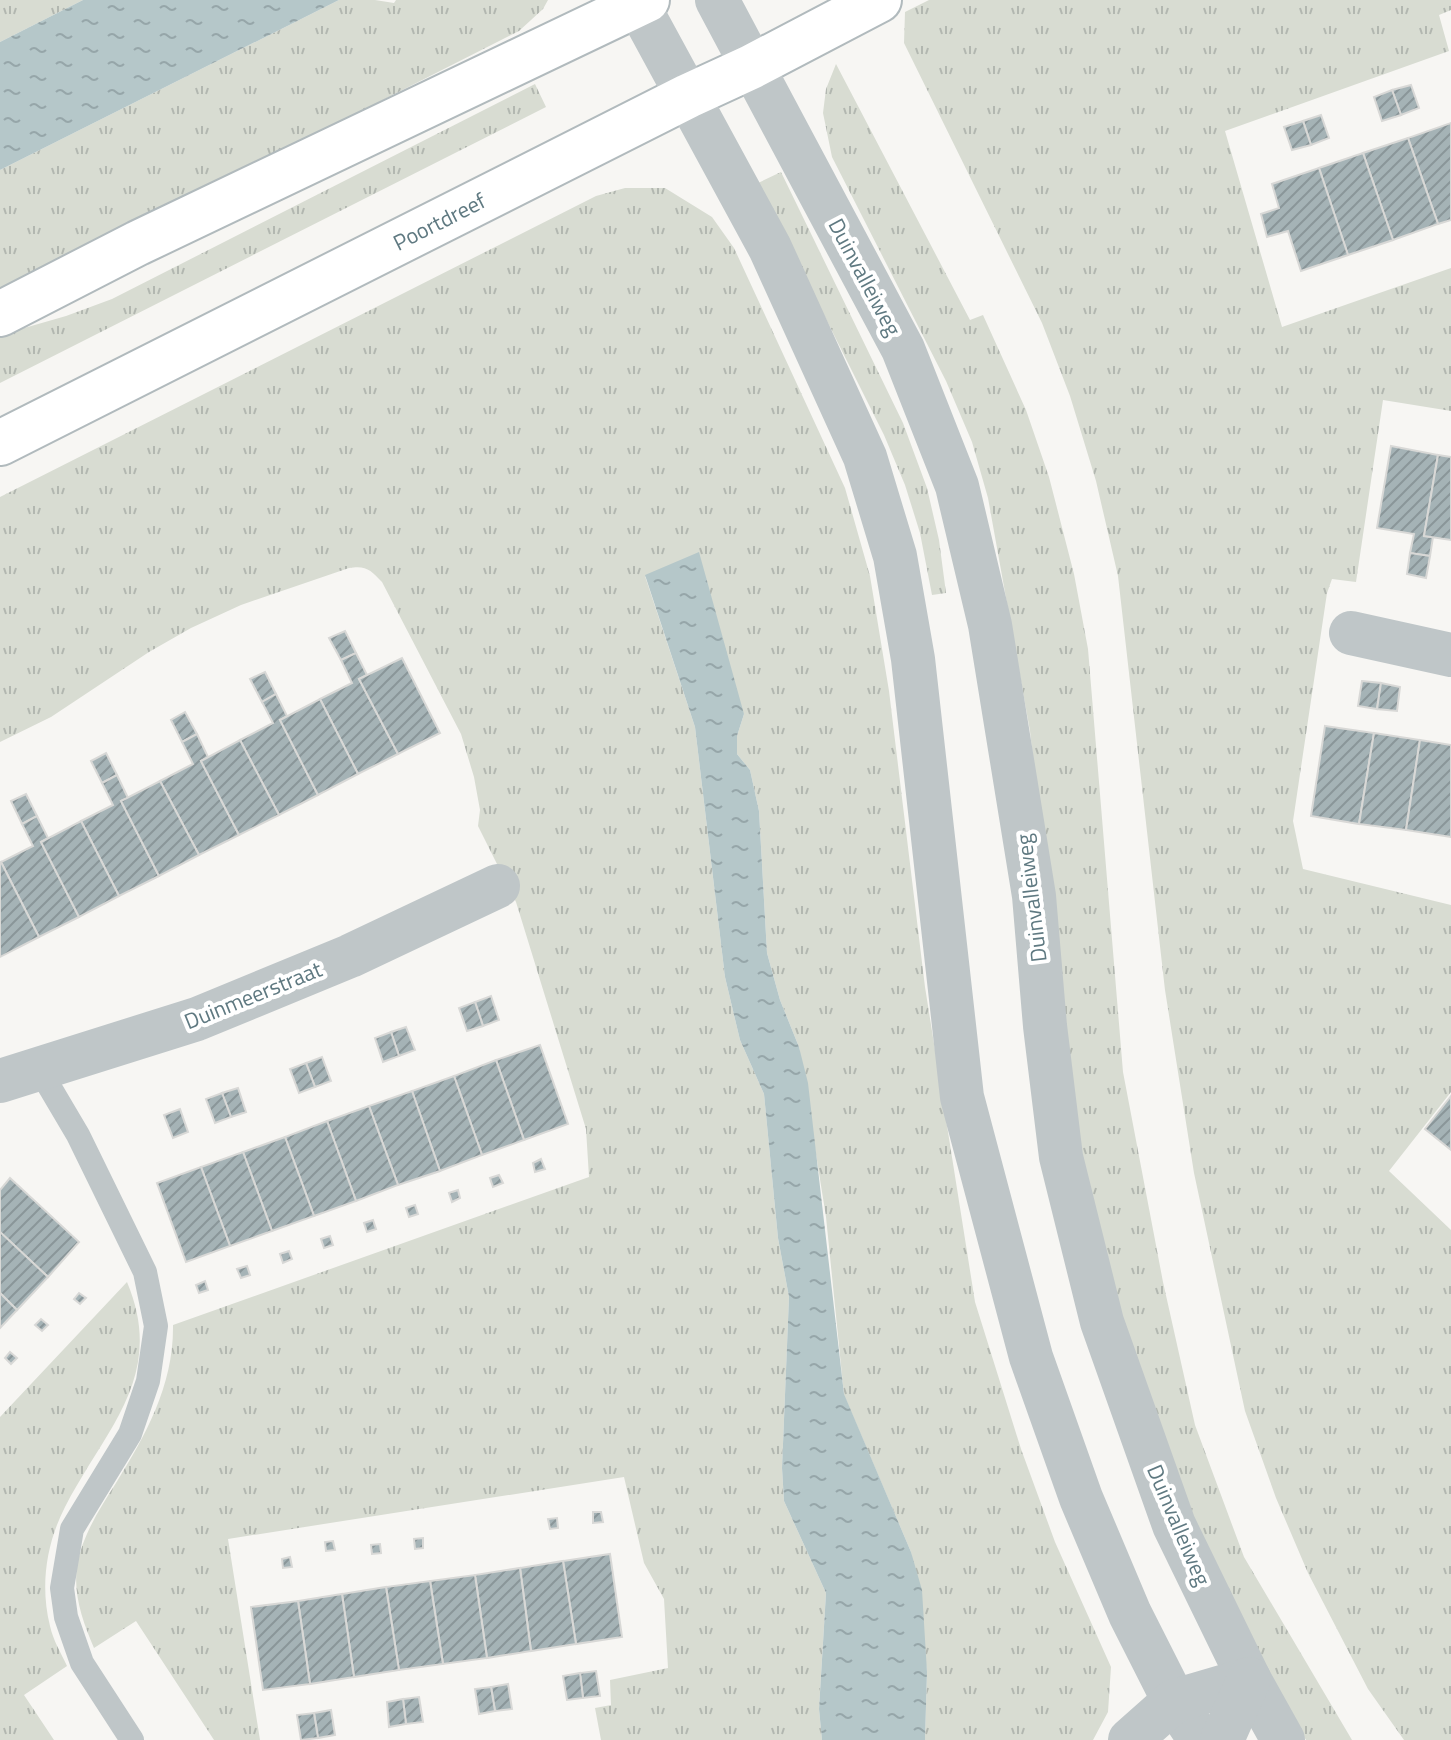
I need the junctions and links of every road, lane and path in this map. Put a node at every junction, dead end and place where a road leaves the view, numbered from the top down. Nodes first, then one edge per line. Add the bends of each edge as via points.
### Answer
1 (717, 0) edge
2 (879, 0) edge
3 (640, 2) edge
4 (751, 67) junction
5 (688, 96) junction
6 (0, 314) edge
7 (0, 443) edge
8 (1351, 633) dead end
9 (1451, 655) edge
10 (498, 886) dead end
11 (20, 1075) edge
12 (1249, 1679) junction
13 (1174, 1701) junction
14 (132, 1740) edge
15 (1130, 1740) edge
16 (1200, 1740) edge
17 (1222, 1740) edge
18 (1283, 1740) edge

1 - 4 street, Duinvalleiweg
2 - 4 main road, Poortdreef
3 - 5 street
3 - 6 main road
4 - 5 main road, Poortdreef
4 - 12 street, Duinvalleiweg via 903,349 957,486 990,625 1034,896 1061,1157 1102,1322 1174,1525
5 - 7 main road, Poortdreef
5 - 13 street via 770,248 869,471 895,556 913,659 962,1097 1031,1357 1081,1498
8 - 9 street
10 - 11 street, Duinmeerstraat via 350,956 197,1019
11 - 14 lane via 78,1135 145,1272 156,1326 148,1381 135,1421 72,1529 62,1588 82,1663
12 - 13 street
12 - 17 street
12 - 18 street, Duinvalleiweg
13 - 15 street
13 - 16 street

